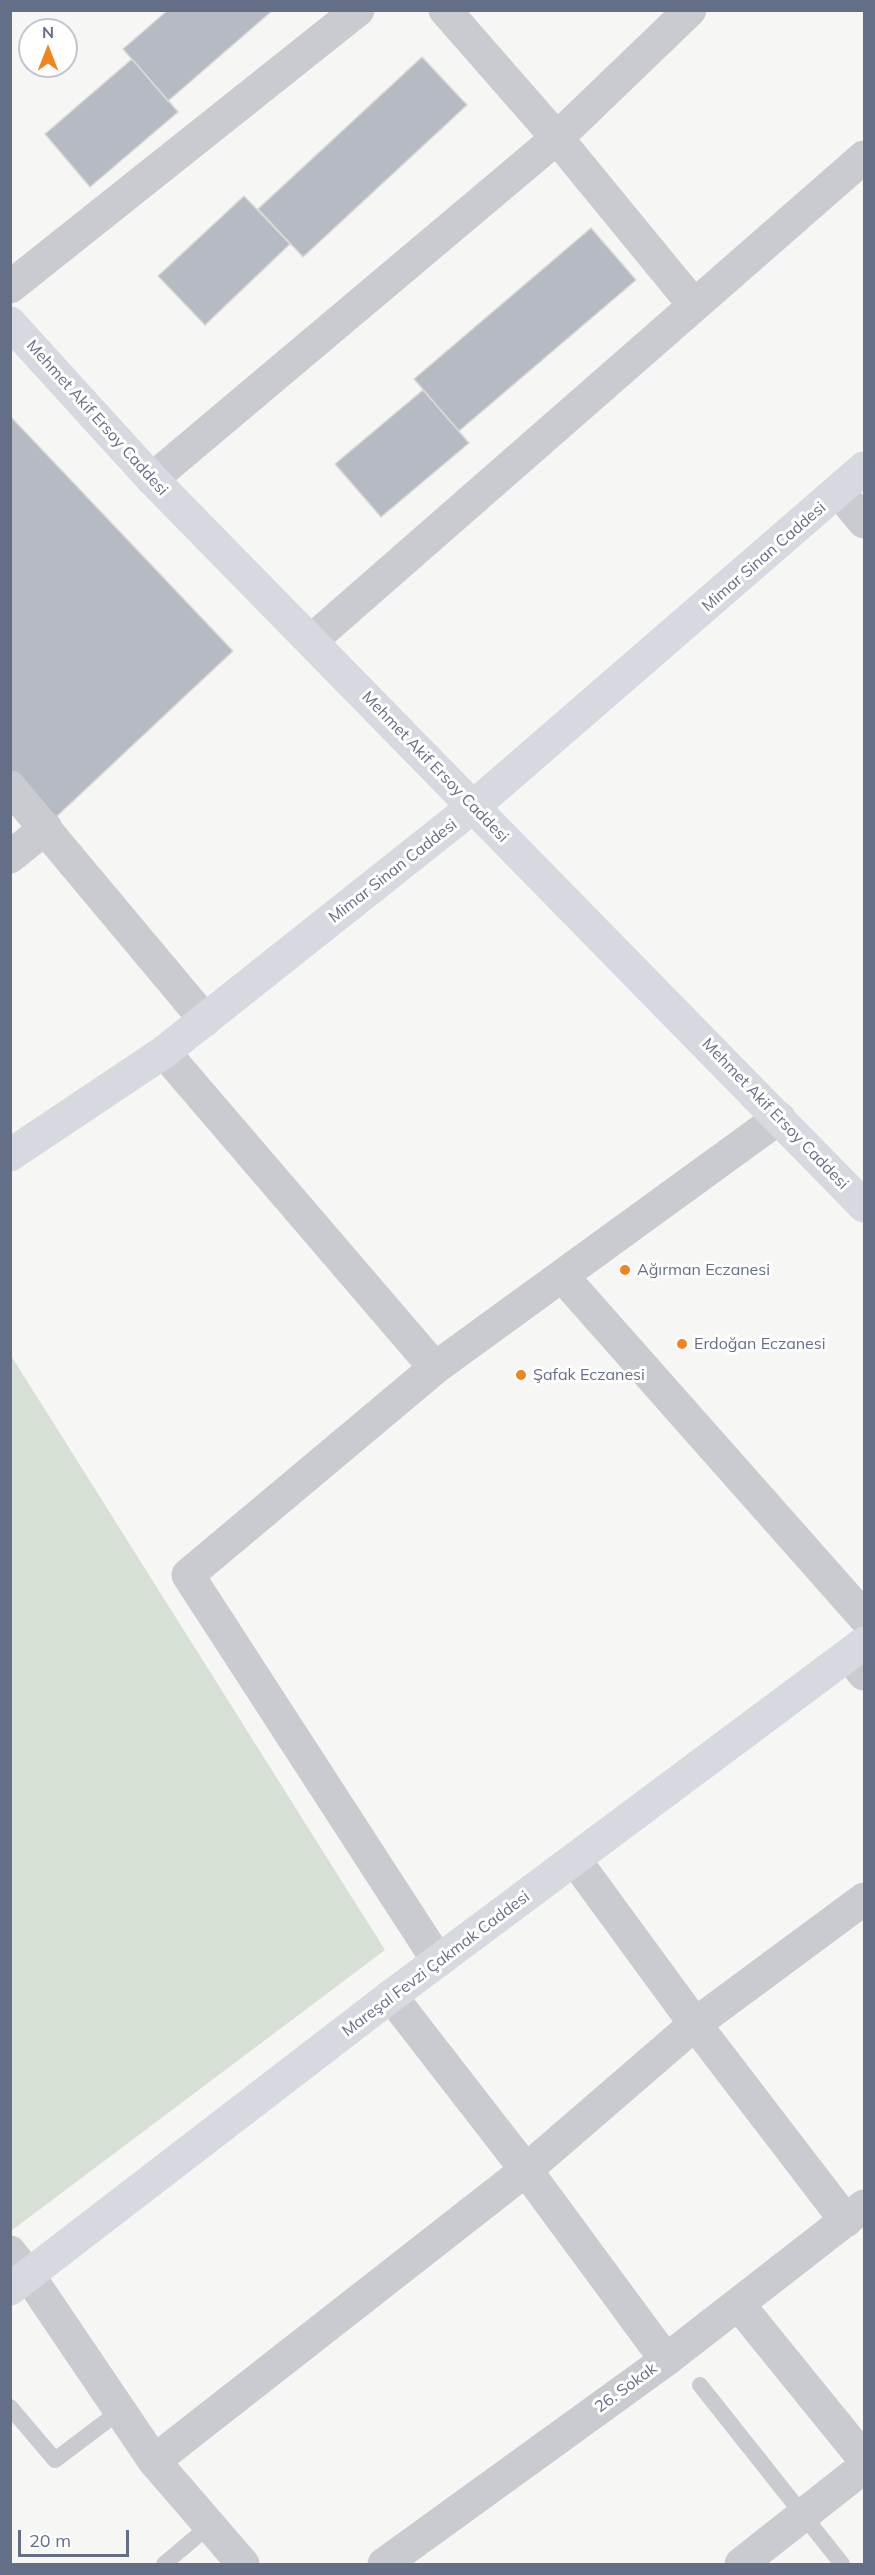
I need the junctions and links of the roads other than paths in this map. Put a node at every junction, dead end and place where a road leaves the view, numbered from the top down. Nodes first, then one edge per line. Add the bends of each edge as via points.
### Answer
1 (358, 10) edge
2 (445, 10) edge
3 (690, 10) edge
4 (557, 138) junction
5 (864, 157) edge
6 (10, 286) edge
7 (694, 305) junction
8 (10, 323) edge
9 (864, 468) edge
10 (152, 479) junction
11 (839, 492) junction
12 (864, 522) edge
13 (312, 640) junction
14 (10, 787) edge
15 (474, 806) junction
16 (46, 828) junction
17 (10, 857) edge
18 (205, 1020) junction
19 (164, 1052) junction
20 (779, 1118) junction
21 (10, 1155) edge
22 (864, 1206) edge
23 (563, 1277) junction
24 (435, 1368) junction
25 (864, 1617) edge
26 (859, 1658) edge
27 (575, 1860) junction
28 (864, 1899) edge
29 (438, 1961) junction
30 (391, 1996) junction
31 (695, 2024) junction
32 (526, 2170) junction
33 (855, 2214) edge
34 (17, 2272) edge
35 (739, 2305) junction
36 (666, 2360) junction
37 (700, 2385) dead end
38 (10, 2407) edge
39 (120, 2411) junction
40 (864, 2459) edge
41 (154, 2461) junction
42 (864, 2467) edge
43 (803, 2515) junction
44 (209, 2526) junction
45 (164, 2565) edge
46 (243, 2565) edge
47 (384, 2565) edge
48 (741, 2565) edge
49 (842, 2565) edge

1 - 6 street
2 - 4 street
3 - 4 street
4 - 7 street
4 - 10 street
5 - 7 street
7 - 13 street
8 - 10 street, Mehmet Akif Ersoy Caddesi
9 - 11 street, Mimar Sinan Caddesi
10 - 13 street, Mehmet Akif Ersoy Caddesi
11 - 12 street
11 - 15 street, Mimar Sinan Caddesi
13 - 15 street, Mehmet Akif Ersoy Caddesi
14 - 16 street
15 - 18 street, Mimar Sinan Caddesi
15 - 20 street, Mehmet Akif Ersoy Caddesi
16 - 17 street
16 - 18 street
18 - 19 street, Mimar Sinan Caddesi
19 - 21 street, Mimar Sinan Caddesi
19 - 24 street
20 - 22 street, Mehmet Akif Ersoy Caddesi
20 - 23 street
23 - 24 street
23 - 25 street
24 - 29 street via 188,1575
26 - 27 street, Mareşal Fevzi Çakmak Caddesi
27 - 29 street, Mareşal Fevzi Çakmak Caddesi
27 - 31 street
28 - 31 street
29 - 30 street, Mareşal Fevzi Çakmak Caddesi
30 - 32 street
30 - 34 street, Mareşal Fevzi Çakmak Caddesi
31 - 32 street
31 - 33 street
32 - 36 street
32 - 41 street
33 - 35 street, 26. Sokak
34 - 39 street
35 - 36 street, 26. Sokak
35 - 40 street
36 - 47 street, 26. Sokak
37 - 43 lane
38 - 39 lane via 55,2460
39 - 41 street
41 - 44 street
42 - 43 street
43 - 48 street
43 - 49 lane
44 - 45 lane
44 - 46 street

